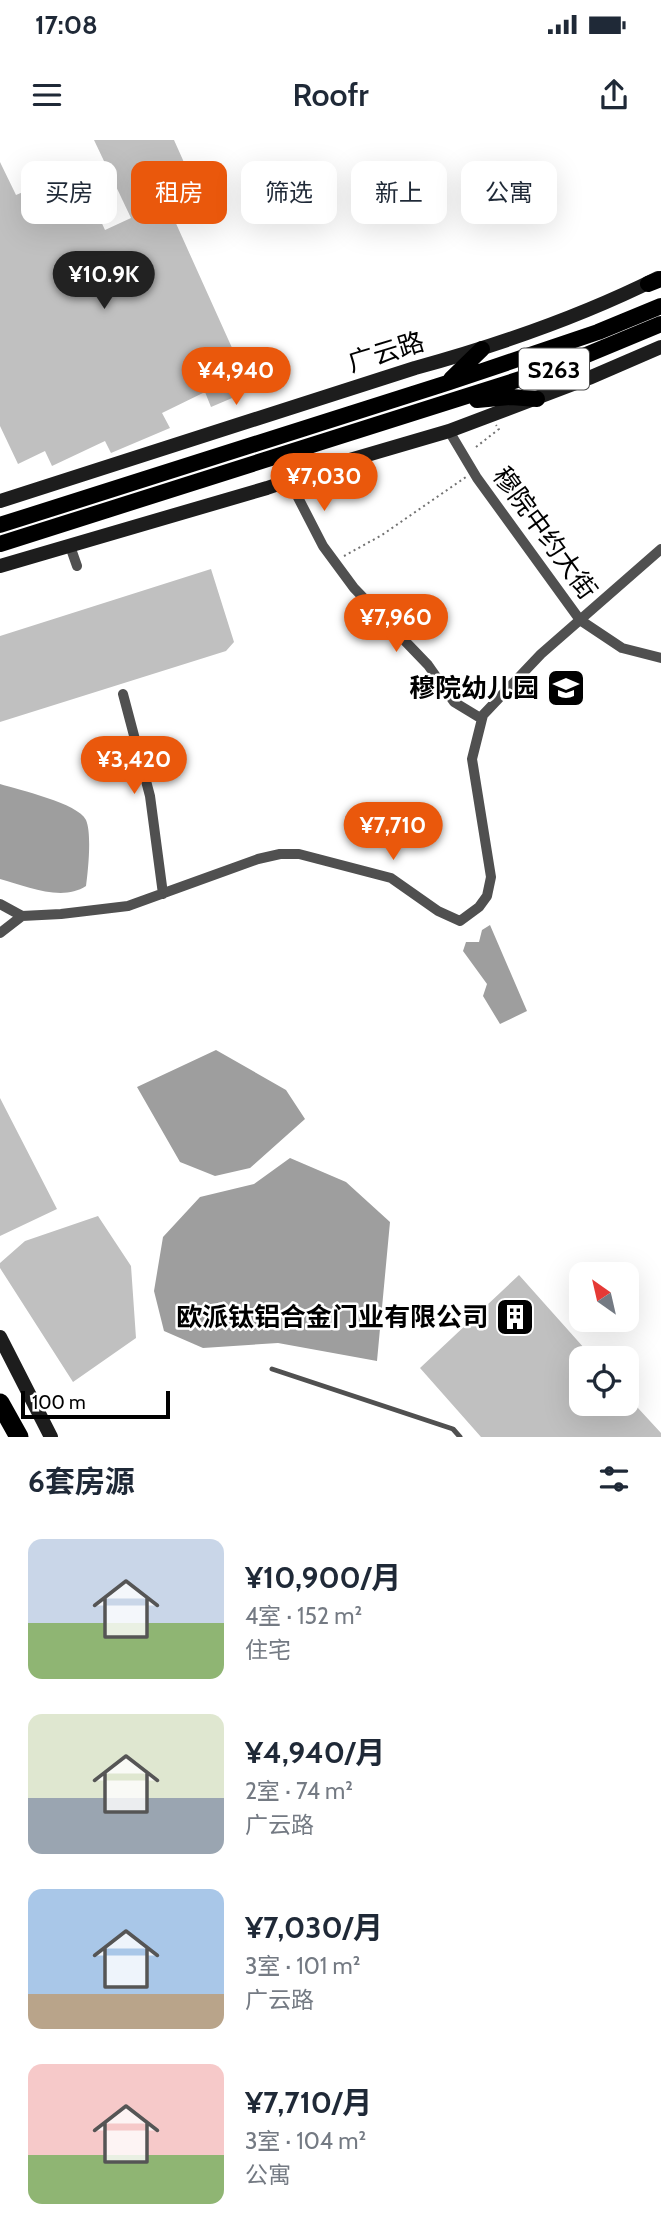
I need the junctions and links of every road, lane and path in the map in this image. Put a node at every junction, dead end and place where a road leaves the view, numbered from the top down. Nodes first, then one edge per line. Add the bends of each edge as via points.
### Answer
1 (657, 280) edge
2 (661, 306) edge
3 (661, 324) edge
4 (661, 347) edge
5 (482, 349) junction
6 (447, 383) junction
7 (537, 399) junction
8 (444, 404) junction
9 (490, 429) dead end
10 (449, 430) junction
11 (476, 447) dead end
12 (473, 472) junction
13 (289, 481) junction
14 (0, 500) edge
15 (0, 525) edge
16 (0, 544) edge
17 (70, 546) junction
18 (661, 550) edge
19 (334, 561) junction
20 (0, 566) edge
21 (77, 566) dead end
22 (580, 620) junction
23 (661, 658) edge
24 (123, 694) dead end
25 (482, 719) junction
26 (163, 894) junction
27 (0, 904) edge
28 (22, 916) junction
29 (0, 933) edge
30 (0, 1337) edge
31 (272, 1369) dead end
32 (0, 1403) edge
33 (19, 1437) edge
34 (51, 1437) edge
35 (460, 1437) edge

1 - 5 main road, 广云路 / S263
2 - 6 main road, 广云路 / S263
3 - 8 main road, S263 via 555,368
4 - 7 main road, S263
5 - 6 main road
5 - 14 main road, 广云路 / S263
6 - 15 main road, 广云路 / S263
7 - 8 main road
7 - 10 main road, S263
8 - 16 main road, S263
9 - 11 path via 496,424 499,429
10 - 12 street, 穆院中约大街
10 - 13 main road, S263
12 - 19 path via 382,535
12 - 22 street, 穆院中约大街
13 - 17 main road, S263
13 - 19 street
17 - 20 main road, S263
17 - 21 street
18 - 22 street
19 - 25 street via 428,665 454,702
22 - 23 street, 穆院中约大街 via 622,648
22 - 25 street via 541,654
24 - 26 street via 150,796
25 - 26 street via 472,760 491,877 480,907 460,921 391,878 299,853 258,859
26 - 28 street via 128,906
27 - 28 street
28 - 29 street
30 - 34 main road
31 - 35 lane via 453,1429
32 - 33 highway

